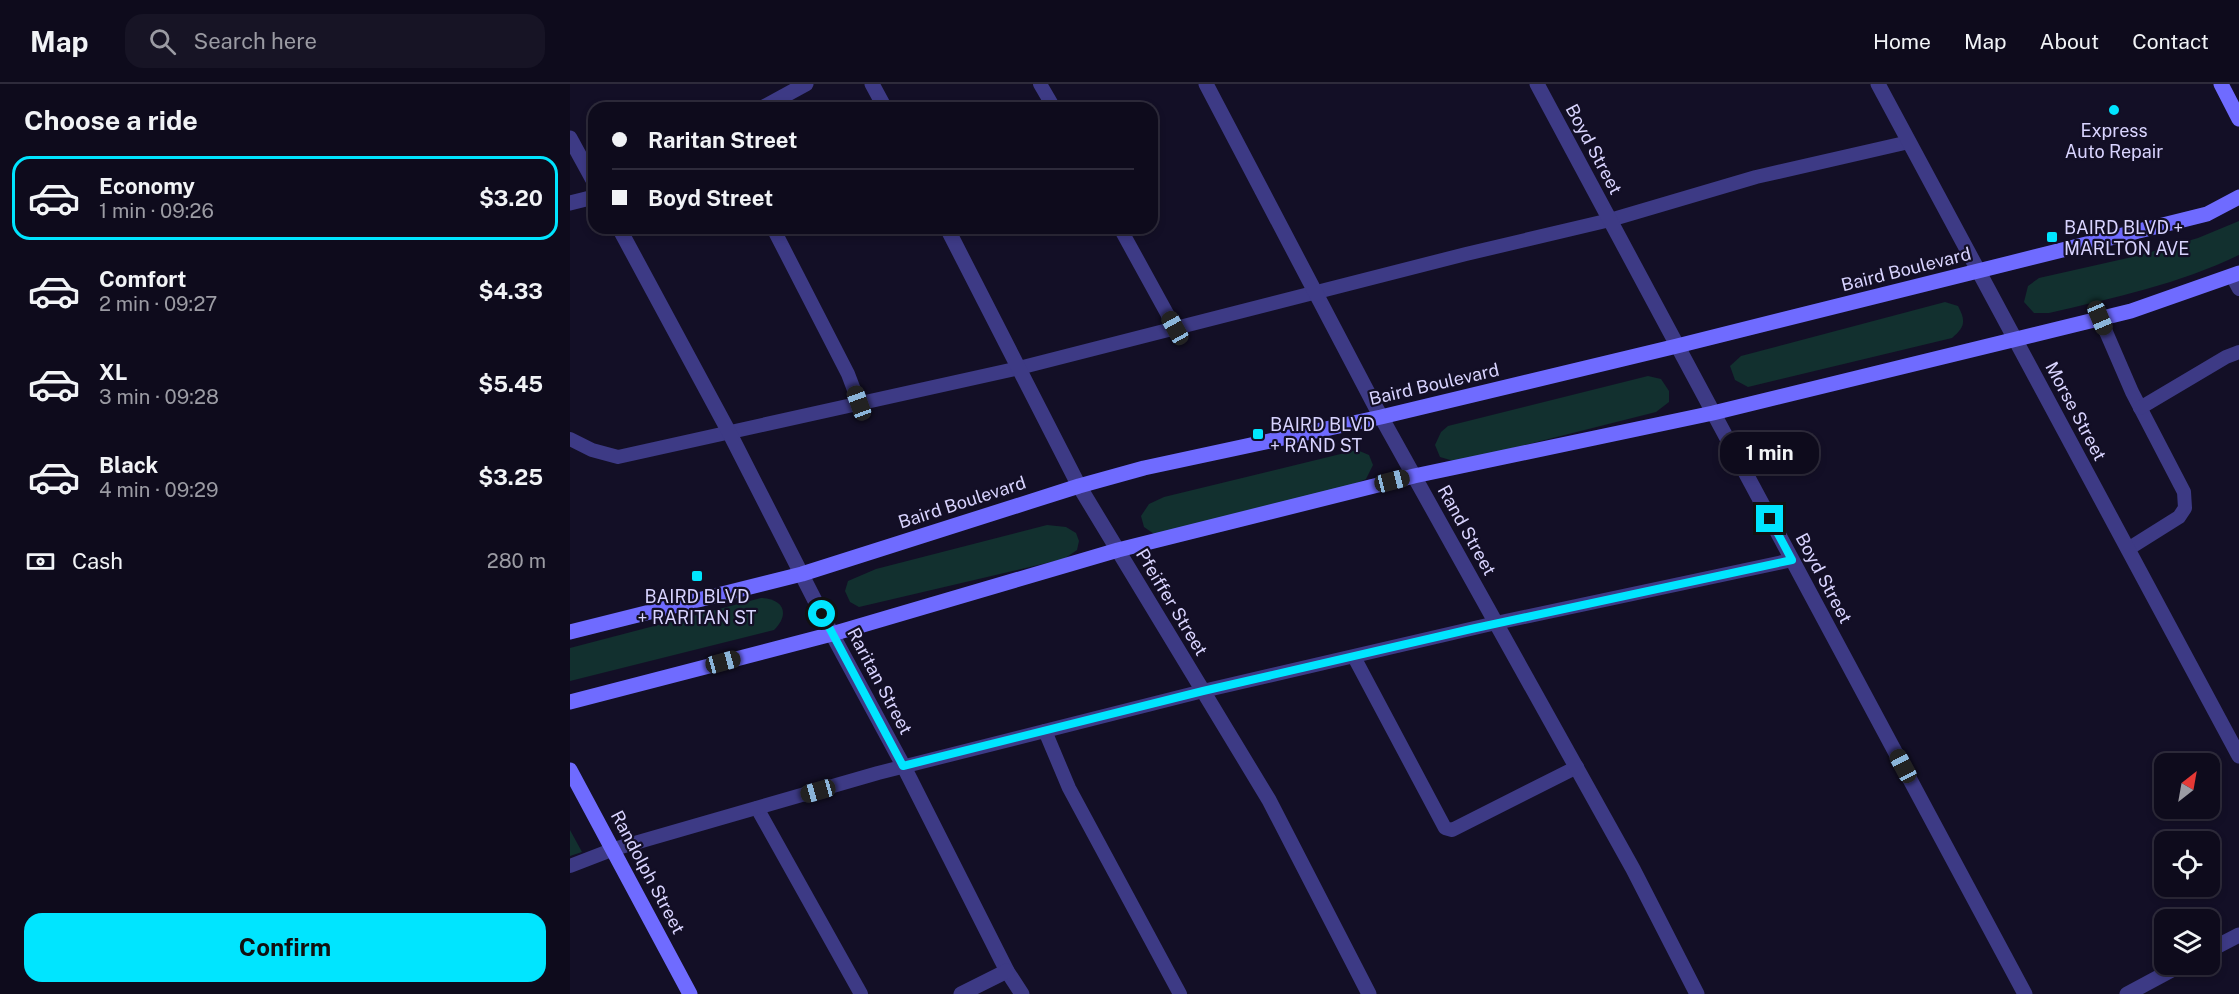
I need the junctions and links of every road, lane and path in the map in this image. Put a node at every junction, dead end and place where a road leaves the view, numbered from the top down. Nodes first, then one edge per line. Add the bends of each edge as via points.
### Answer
1 (806, 84) edge
2 (872, 84) edge
3 (1040, 84) edge
4 (1206, 84) edge
5 (1538, 84) edge
6 (1878, 84) edge
7 (2221, 84) edge
8 (773, 102) edge
9 (882, 102) edge
10 (1050, 102) edge
11 (2239, 119) edge
12 (570, 138) edge
13 (1909, 142) junction
14 (588, 171) edge
15 (2239, 197) edge
16 (588, 198) edge
17 (570, 203) edge
18 (1610, 220) junction
19 (622, 234) edge
20 (776, 234) edge
21 (949, 234) edge
22 (1123, 234) edge
23 (1979, 272) junction
24 (2237, 279) edge
25 (1316, 293) junction
26 (2100, 318) junction
27 (1175, 328) junction
28 (2016, 339) junction
29 (1677, 346) junction
30 (2239, 352) edge
31 (1019, 368) junction
32 (859, 403) junction
33 (2140, 408) junction
34 (1713, 413) junction
35 (1381, 417) junction
36 (729, 432) junction
37 (570, 439) edge
38 (1414, 476) junction
39 (1079, 486) junction
40 (2128, 549) junction
41 (1118, 550) junction
42 (1792, 560) junction
43 (802, 574) junction
44 (1497, 623) junction
45 (570, 632) edge
46 (832, 634) junction
47 (1354, 657) junction
48 (1203, 691) junction
49 (570, 702) edge
50 (1045, 731) junction
51 (2239, 756) edge
52 (903, 766) junction
53 (1577, 767) junction
54 (570, 770) edge
55 (757, 808) junction
56 (614, 849) junction
57 (570, 866) edge
58 (2239, 935) edge
59 (2220, 945) edge
60 (1007, 971) junction
61 (2162, 975) edge
62 (690, 994) edge
63 (861, 994) edge
64 (961, 994) edge
65 (1022, 994) edge
66 (1179, 994) edge
67 (1370, 994) edge
68 (1697, 994) edge
69 (2025, 994) edge
70 (2127, 994) edge

1 - 8 street
2 - 9 street
3 - 10 lane
4 - 25 street, Rand Street
5 - 18 street, Boyd Street
6 - 13 street, Morse Street
7 - 11 main road
12 - 14 street
13 - 18 lane via 1756,177
13 - 23 street, Morse Street
15 - 23 main road, Baird Boulevard via 2207,214
16 - 17 street
18 - 25 lane
18 - 29 street, Boyd Street
19 - 36 street, Raritan Street
20 - 32 lane
21 - 31 street, Pfeiffer Street
22 - 27 lane
23 - 28 street, Morse Street
23 - 29 main road, Baird Boulevard
24 - 26 main road
25 - 27 lane
25 - 35 street, Rand Street
26 - 28 main road
26 - 33 lane
27 - 31 lane
28 - 34 main road
28 - 40 street, Morse Street
29 - 34 street, Boyd Street
29 - 35 main road, Baird Boulevard
30 - 33 lane
31 - 32 lane
31 - 39 street, Pfeiffer Street
32 - 36 lane
33 - 40 lane via 2184,492 2185,508 2178,517
34 - 38 main road
34 - 42 street, Boyd Street
35 - 38 street, Rand Street
35 - 39 main road, Baird Boulevard via 1144,468
36 - 37 lane via 618,457
36 - 43 street, Raritan Street
38 - 41 main road
38 - 44 street, Rand Street
39 - 41 street, Pfeiffer Street
39 - 43 main road, Baird Boulevard
40 - 51 street, Morse Street
41 - 46 main road
41 - 48 street, Pfeiffer Street
42 - 44 lane
42 - 69 street, Boyd Street
43 - 45 main road, Baird Boulevard
43 - 46 street, Raritan Street
44 - 47 lane
44 - 53 street, Rand Street
46 - 49 main road
46 - 52 street, Raritan Street
47 - 48 lane
47 - 53 lane via 1445,828 1452,830
48 - 50 lane
48 - 67 street, Pfeiffer Street via 1269,800
50 - 52 lane
50 - 66 lane via 1069,788
52 - 55 lane
52 - 60 street, Raritan Street
53 - 68 street, Rand Street
54 - 56 main road, Randolph Street
55 - 56 lane
55 - 63 lane
56 - 57 lane
56 - 62 main road, Randolph Street
58 - 59 street
60 - 64 street
60 - 65 street, Raritan Street
61 - 70 street

